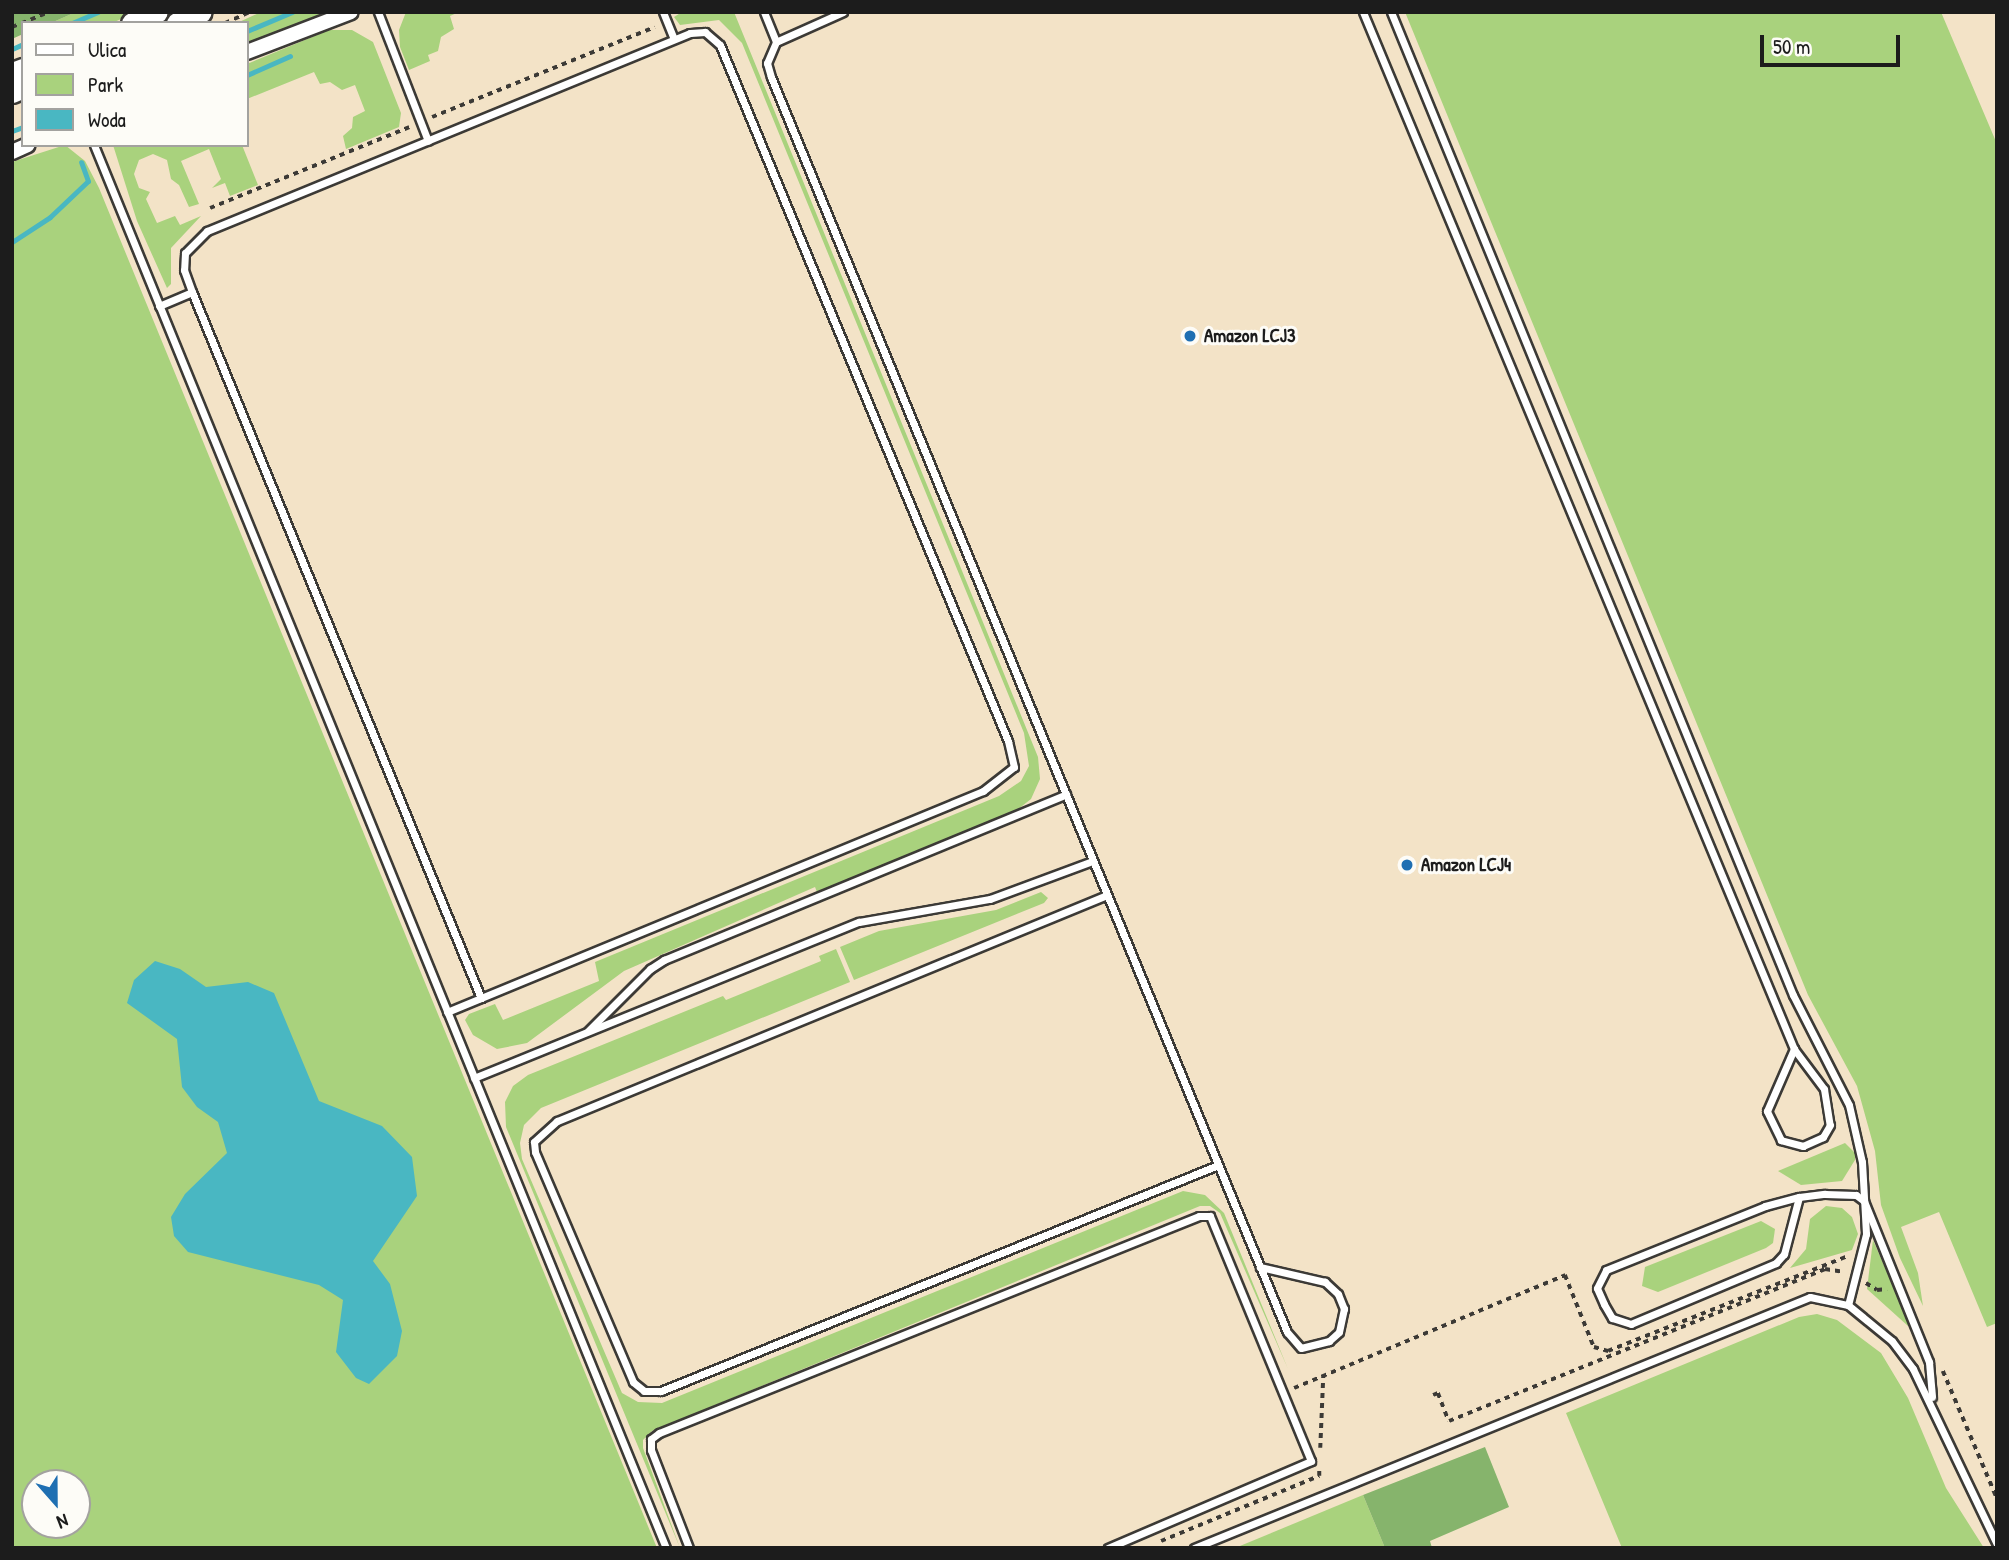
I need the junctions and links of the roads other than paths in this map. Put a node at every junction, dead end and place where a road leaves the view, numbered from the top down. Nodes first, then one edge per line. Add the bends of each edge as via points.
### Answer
1 (157, 12) edge
2 (201, 12) edge
3 (351, 12) edge
4 (378, 12) edge
5 (663, 12) edge
6 (764, 12) edge
7 (843, 12) edge
8 (1363, 12) edge
9 (1391, 12) edge
10 (137, 21) edge
11 (181, 21) edge
12 (674, 39) junction
13 (776, 42) junction
14 (248, 52) edge
15 (428, 141) junction
16 (95, 147) edge
17 (192, 292) junction
18 (159, 306) junction
19 (1066, 794) junction
20 (1093, 861) junction
21 (1107, 895) junction
22 (481, 998) junction
23 (447, 1012) junction
24 (585, 1034) junction
25 (1794, 1049) junction
26 (474, 1079) junction
27 (1218, 1165) junction
28 (1799, 1197) junction
29 (1864, 1201) junction
30 (1260, 1267) junction
31 (1848, 1305) junction
32 (1932, 1402) junction
33 (1997, 1544) edge
34 (666, 1548) edge
35 (689, 1548) edge
36 (1108, 1548) edge
37 (1194, 1548) edge

1 - 10 main road
2 - 11 main road
3 - 14 street
4 - 15 lane
5 - 12 lane
6 - 13 lane
7 - 13 lane
8 - 25 lane
9 - 29 lane via 1793,995 1849,1105 1862,1162
12 - 15 lane
12 - 22 lane via 705,32 720,45 1003,728 1014,767 983,791
13 - 19 lane via 767,64 771,77
15 - 17 lane via 207,231 186,253 184,270
16 - 18 lane
17 - 18 lane
17 - 22 lane
18 - 23 lane
19 - 20 lane
19 - 24 lane via 664,960
20 - 21 lane
20 - 24 lane via 990,899 859,922
21 - 27 lane
21 - 27 lane via 557,1121 534,1142 535,1152 633,1382 645,1391 661,1391
22 - 23 lane
23 - 26 lane
24 - 26 lane
25 - 25 lane via 1766,1111 1781,1140 1803,1146 1822,1137 1830,1125 1831,1110 1824,1089
26 - 34 lane
27 - 30 lane
28 - 28 lane via 1784,1254 1776,1263 1630,1324 1612,1318 1597,1288 1606,1270 1758,1208
28 - 29 lane via 1844,1192
29 - 31 lane via 1863,1257
29 - 32 lane via 1930,1362
30 - 30 lane via 1293,1341 1301,1348 1339,1332 1344,1308 1325,1282
31 - 32 lane via 1892,1341
31 - 37 lane via 1823,1298 1795,1299
32 - 33 lane
35 - 36 lane via 651,1450 651,1439 659,1433 1199,1216 1214,1222 1310,1454 1308,1465

